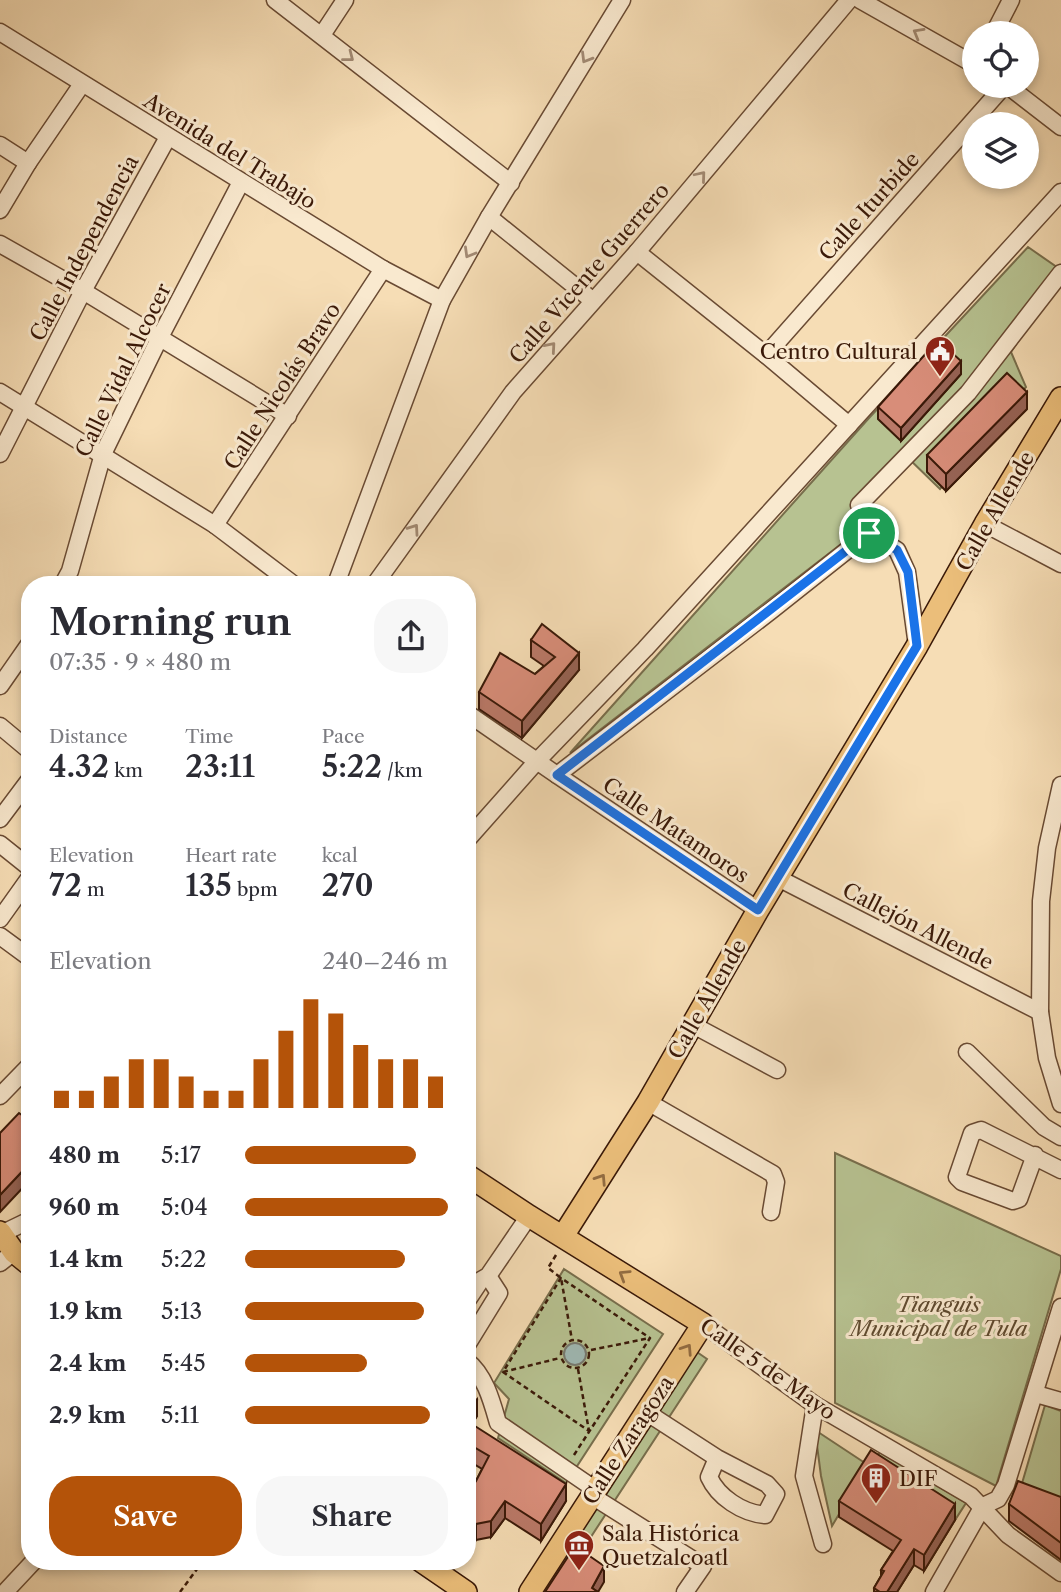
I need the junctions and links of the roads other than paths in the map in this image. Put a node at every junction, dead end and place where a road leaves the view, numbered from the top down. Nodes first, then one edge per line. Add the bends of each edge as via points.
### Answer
1 (275, 0) edge
2 (345, 0) edge
3 (622, 0) edge
4 (849, 0) edge
5 (860, 0) edge
6 (1011, 0) edge
7 (1000, 21) edge
8 (0, 32) edge
9 (322, 35) junction
10 (962, 58) edge
11 (82, 84) junction
12 (995, 98) edge
13 (1022, 98) edge
14 (1061, 127) edge
15 (168, 137) junction
16 (0, 145) edge
17 (28, 163) junction
18 (241, 182) junction
19 (511, 183) junction
20 (1061, 192) edge
21 (0, 210) edge
22 (489, 217) junction
23 (0, 244) edge
24 (637, 252) junction
25 (383, 269) junction
26 (1061, 273) edge
27 (83, 291) junction
28 (593, 299) junction
29 (442, 300) junction
30 (159, 339) junction
31 (766, 355) junction
32 (0, 392) edge
33 (1061, 399) edge
34 (23, 407) junction
35 (288, 416) junction
36 (849, 425) junction
37 (0, 454) edge
38 (103, 454) junction
39 (215, 524) junction
40 (985, 524) junction
41 (869, 533) junction
42 (1061, 564) edge
43 (67, 576) edge
44 (283, 576) edge
45 (339, 576) edge
46 (381, 576) edge
47 (917, 646) junction
48 (21, 656) edge
49 (0, 686) edge
50 (476, 719) edge
51 (0, 726) edge
52 (21, 744) edge
53 (537, 761) junction
54 (557, 775) junction
55 (1061, 785) edge
56 (21, 791) edge
57 (0, 819) edge
58 (476, 830) edge
59 (0, 845) edge
60 (21, 862) edge
61 (778, 878) junction
62 (21, 890) edge
63 (758, 910) junction
64 (0, 919) edge
65 (0, 936) edge
66 (21, 951) edge
67 (1040, 1012) junction
68 (693, 1025) junction
69 (967, 1052) dead end
70 (777, 1069) dead end
71 (21, 1074) edge
72 (0, 1096) edge
73 (1061, 1101) edge
74 (648, 1102) junction
75 (1061, 1137) edge
76 (1035, 1156) junction
77 (1061, 1170) edge
78 (476, 1181) edge
79 (771, 1212) dead end
80 (529, 1216) junction
81 (21, 1224) edge
82 (1, 1233) edge
83 (563, 1236) junction
84 (15, 1260) edge
85 (488, 1276) junction
86 (476, 1288) edge
87 (1061, 1307) edge
88 (703, 1324) junction
89 (476, 1330) edge
90 (1057, 1341) edge
91 (476, 1369) edge
92 (1036, 1394) junction
93 (1061, 1401) edge
94 (815, 1405) junction
95 (646, 1412) junction
96 (717, 1458) dead end
97 (594, 1493) junction
98 (983, 1506) junction
99 (823, 1544) dead end
100 (26, 1570) edge
101 (434, 1570) edge
102 (1061, 1573) edge
103 (5, 1592) edge
104 (466, 1592) edge
105 (530, 1592) edge
106 (685, 1592) edge
107 (934, 1592) edge

1 - 9 street
2 - 9 street
3 -> 19 street
24 -> 4 street, Calle Vicente Guerrero
10 -> 5 street
6 - 7 street
8 - 11 street, Avenida del Trabajo
9 -> 19 street
11 - 15 street, Avenida del Trabajo
11 - 17 street
12 - 31 street, Calle Iturbide
13 - 14 street
15 - 18 street, Avenida del Trabajo
15 - 27 street, Calle Independencia
16 - 17 street
17 - 21 street
18 - 25 street, Avenida del Trabajo
18 - 30 street, Calle Vidal Alcocer
19 - 22 street
20 - 36 street
22 - 28 street
22 -> 29 street
23 - 27 street
24 - 28 street, Calle Vicente Guerrero
24 - 31 street
25 - 29 street, Avenida del Trabajo
25 - 35 street, Calle Nicolás Bravo
26 - 41 street via 968,393 859,505
27 - 30 street
27 - 34 street, Calle Independencia
46 -> 28 street, Calle Vicente Guerrero via 513,392
29 - 45 street
30 - 35 street
30 - 38 street, Calle Vidal Alcocer
31 - 36 street
32 - 34 street
33 - 40 main road, Calle Allende
34 - 37 street, Calle Independencia
34 - 38 street
35 - 39 street, Calle Nicolás Bravo
36 - 53 street
38 - 39 street
38 - 43 street, Calle Vidal Alcocer
39 - 44 street
40 - 42 street
40 - 47 main road, Calle Allende
41 - 47 street via 897,550 908,572
41 - 54 street
47 - 61 main road, Calle Allende
48 - 49 street
50 - 53 street, Calle Matamoros
51 - 52 street
53 - 54 street, Calle Matamoros
53 - 58 street
54 - 63 street, Calle Matamoros
55 - 67 street via 1041,901
56 - 57 street
59 - 60 street
61 - 63 main road, Calle Allende
61 - 67 street, Callejón Allende
62 - 64 street
63 - 68 main road, Calle Allende
65 - 66 street
67 - 73 street via 1047,1058
68 - 70 street
68 - 74 main road, Calle Allende
69 - 75 street via 1044,1127
71 - 72 street
74 - 79 street via 773,1174
83 -> 74 main road, Calle Allende
76 - 76 street via 981,1130 972,1133 957,1177 1013,1201 1019,1199
76 - 77 street
78 - 80 main road, Calle 5 de Mayo
80 - 83 main road, Calle 5 de Mayo
80 - 85 street
81 - 82 street
82 - 84 main road
88 -> 83 main road, Calle 5 de Mayo
85 - 86 street
85 - 89 street via 499,1293
87 - 90 street
88 - 94 street, Calle 5 de Mayo
95 -> 88 main road, Calle Zaragoza
90 - 92 street
91 - 97 street via 498,1423
92 - 93 street
92 - 98 street via 1006,1485 998,1499
94 - 98 street, Calle 5 de Mayo
94 - 99 street via 804,1476
95 - 96 street
95 - 97 main road, Calle Zaragoza
97 - 105 main road, Calle Zaragoza
97 - 106 street via 703,1566
98 - 102 street, Calle 5 de Mayo via 1008,1535
98 - 107 street
100 - 103 street
101 - 104 main road

